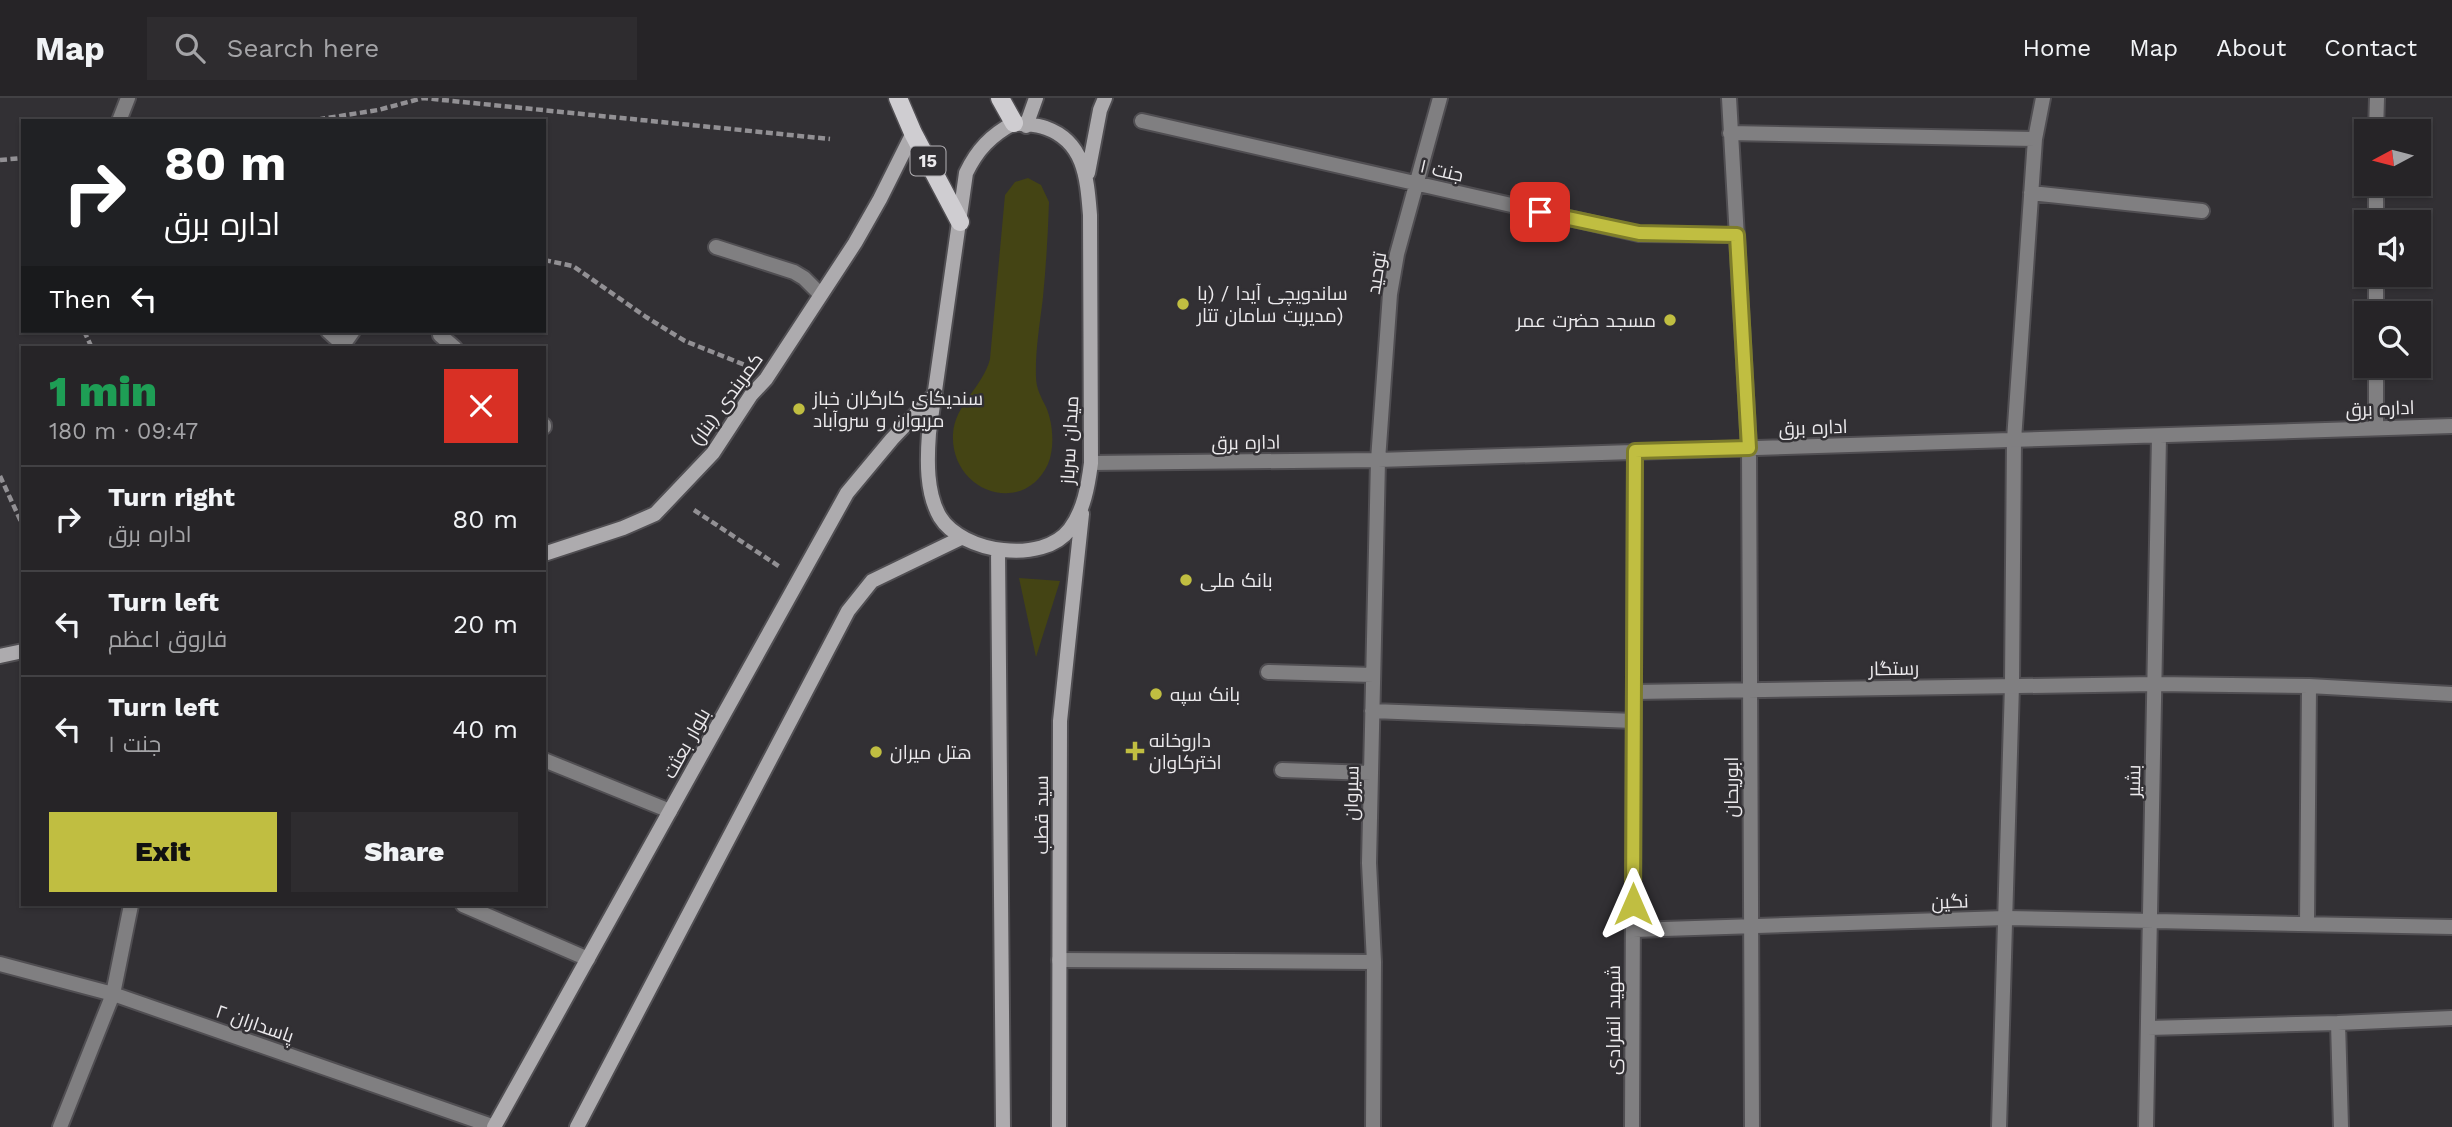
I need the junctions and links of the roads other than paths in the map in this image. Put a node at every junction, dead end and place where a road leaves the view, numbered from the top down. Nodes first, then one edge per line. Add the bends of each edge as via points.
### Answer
1 (128, 98) edge
2 (898, 98) edge
3 (1000, 98) edge
4 (1036, 98) edge
5 (1105, 98) edge
6 (1440, 98) edge
7 (1728, 98) edge
8 (2043, 98) edge
9 (2376, 98) edge
10 (121, 119) edge
11 (2376, 119) edge
12 (1142, 121) dead end
13 (1020, 125) junction
14 (913, 133) junction
15 (1730, 133) junction
16 (2035, 139) junction
17 (1087, 178) junction
18 (1417, 185) junction
19 (2031, 193) junction
20 (2203, 211) dead end
21 (960, 222) junction
22 (1737, 235) junction
23 (716, 247) dead end
24 (820, 294) junction
25 (330, 333) edge
26 (440, 335) dead end
27 (345, 346) edge
28 (453, 346) edge
29 (2376, 378) edge
30 (935, 394) junction
31 (2452, 426) edge
32 (2376, 427) junction
33 (2159, 436) junction
34 (2014, 440) junction
35 (1749, 448) junction
36 (1635, 451) junction
37 (1378, 460) junction
38 (1091, 463) junction
39 (1083, 504) junction
40 (961, 538) junction
41 (999, 550) junction
42 (546, 553) edge
43 (21, 651) edge
44 (0, 656) edge
45 (1268, 672) dead end
46 (1373, 675) junction
47 (2154, 684) junction
48 (2012, 685) junction
49 (2309, 686) junction
50 (1750, 690) junction
51 (1634, 692) junction
52 (2452, 694) edge
53 (1372, 711) junction
54 (1634, 721) junction
55 (546, 761) edge
56 (1282, 770) dead end
57 (1371, 773) junction
58 (670, 811) junction
59 (131, 906) edge
60 (465, 906) edge
61 (2006, 918) junction
62 (2150, 920) junction
63 (2307, 924) junction
64 (2452, 927) edge
65 (1751, 928) junction
66 (1633, 930) junction
67 (588, 959) junction
68 (1059, 960) junction
69 (1374, 962) junction
70 (0, 964) edge
71 (113, 994) junction
72 (2452, 1018) edge
73 (2338, 1023) junction
74 (2148, 1028) junction
75 (60, 1127) edge
76 (494, 1127) edge
77 (577, 1127) edge
78 (1003, 1127) edge
79 (1059, 1127) edge
80 (1373, 1127) edge
81 (1632, 1127) edge
82 (1752, 1127) edge
83 (1999, 1127) edge
84 (2146, 1127) edge
85 (2341, 1127) edge

1 - 10 street
2 - 14 main road, 15
3 - 13 main road
4 - 13 street
5 - 17 street
6 - 18 street, توحید
7 - 15 street, ابوریحان
8 - 16 street
9 - 11 street
12 - 18 street, جنت ۱
13 - 17 street, میدان سرباز via 1045,127 1066,139 1082,160
13 - 21 street, 15 via 998,131 973,159 966,173
14 - 21 main road, 15
14 - 24 street, کمربندی (بنار) via 855,243
15 - 16 street
15 - 22 street, ابوریحان
16 - 19 street
17 - 38 street, میدان سرباز
18 - 22 street, جنت ۱ via 1639,233
18 - 37 street, توحید via 1390,294
19 - 20 street
19 - 34 street
21 - 30 street, 15
22 - 35 street, ابوریحان
23 - 24 street via 794,272
24 - 42 street, کمربندی (بنار) via 713,453 655,514
25 - 27 street
26 - 28 street
29 - 32 street
30 - 40 street, 15 via 927,461 931,490 940,517
30 - 58 street, بلوار بعثت via 847,493
31 - 32 street, اداره برق
32 - 33 street, اداره برق
33 - 34 street, اداره برق
33 - 47 street, بشیر
34 - 35 street, اداره برق
34 - 48 street
35 - 36 street, اداره برق
35 - 50 street, ابوریحان
36 - 37 street, اداره برق
36 - 51 street, شهید انفرادی
37 - 38 street, اداره برق
37 - 46 street, سیروان
38 - 39 street, میدان سرباز
39 - 41 street, میدان سرباز via 1069,531 1051,544 1026,551
39 - 68 street, سید قطب via 1060,722
40 - 41 street, میدان سرباز
40 - 77 street via 872,581 848,611
41 - 78 street
43 - 44 street
45 - 46 street
46 - 53 street, سیروان
47 - 48 street, رستگار
47 - 49 street, رستگار
47 - 62 street, بشیر
48 - 50 street, رستگار
48 - 61 street
49 - 52 street, رستگار
49 - 63 street
50 - 51 street, رستگار
50 - 65 street, ابوریحان
51 - 54 street, شهید انفرادی
53 - 54 street
53 - 57 street, سیروان
54 - 66 street, شهید انفرادی
55 - 58 street
56 - 57 street
57 - 69 street, سیروان
58 - 67 street, بلوار بعثت
59 - 71 street
60 - 67 street
61 - 62 street, نگین
61 - 65 street, نگین
61 - 83 street
62 - 63 street, نگین
62 - 74 street, بشیر
63 - 64 street, نگین
65 - 66 street, نگین
65 - 82 street, ابوریحان
66 - 81 street, شهید انفرادی
67 - 76 street, بلوار بعثت
68 - 69 street
68 - 79 street, سید قطب
69 - 80 street, سیروان
70 - 71 street, پاسداران ۲
71 - 75 street
71 - 76 street, پاسداران ۲
72 - 73 street
73 - 74 street
73 - 85 street
74 - 84 street, بشیر

